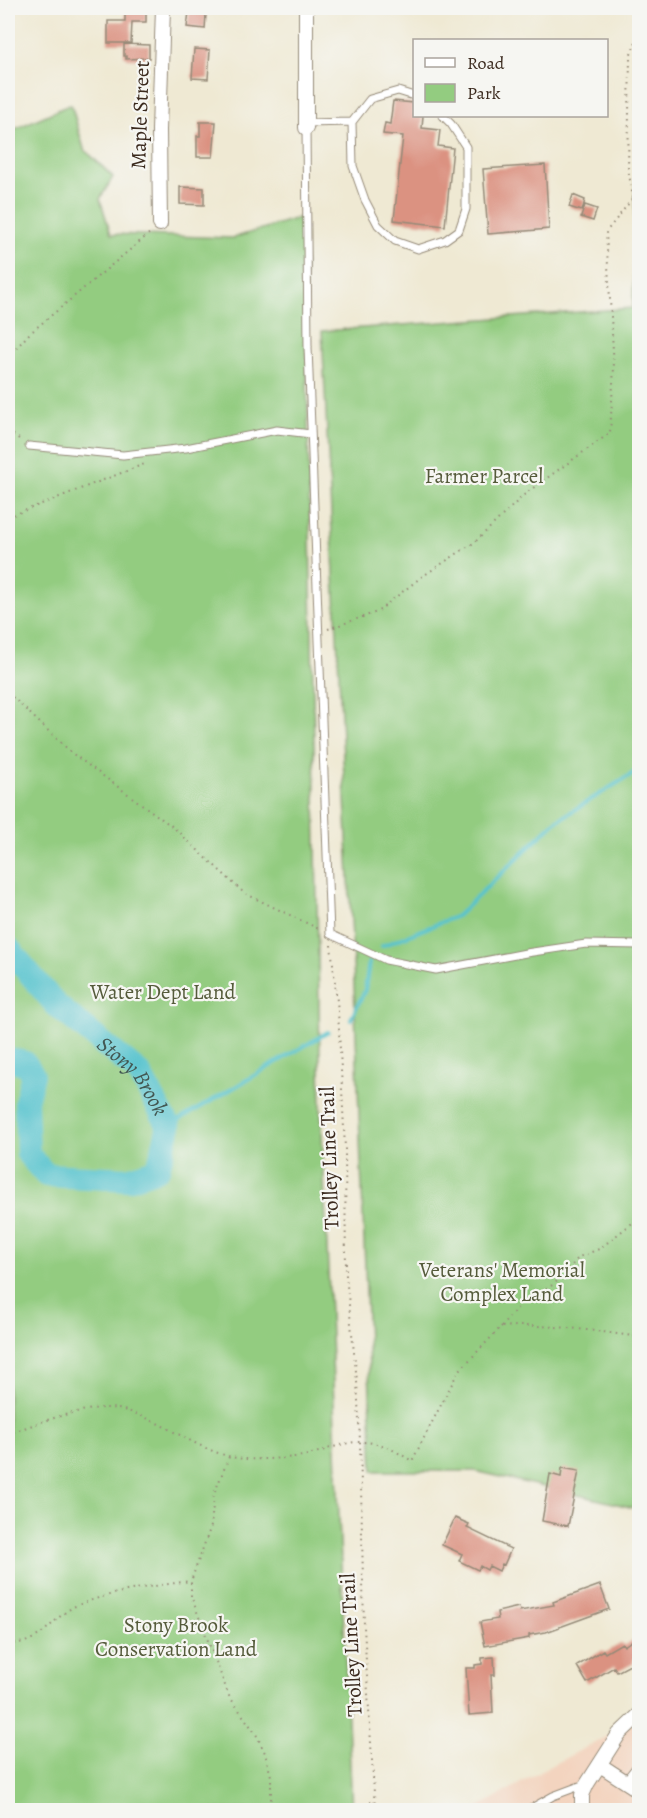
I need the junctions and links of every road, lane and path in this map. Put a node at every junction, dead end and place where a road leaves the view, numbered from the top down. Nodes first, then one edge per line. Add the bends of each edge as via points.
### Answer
1 (163, 8) edge
2 (306, 8) edge
3 (639, 31) edge
4 (413, 96) edge
5 (444, 117) edge
6 (352, 122) junction
7 (306, 125) junction
8 (633, 198) junction
9 (639, 198) edge
10 (160, 224) joint
11 (8, 357) edge
12 (8, 431) edge
13 (311, 434) junction
14 (29, 446) joint
15 (152, 461) dead end
16 (8, 518) edge
17 (319, 631) junction
18 (8, 693) edge
19 (330, 934) junction
20 (639, 945) edge
21 (639, 1217) edge
22 (501, 1327) junction
23 (639, 1337) edge
24 (8, 1434) edge
25 (360, 1441) junction
26 (230, 1456) junction
27 (191, 1581) junction
28 (8, 1644) edge
29 (639, 1714) edge
30 (639, 1762) edge
31 (600, 1765) junction
32 (625, 1782) junction
33 (587, 1784) junction
34 (639, 1791) edge
35 (547, 1800) junction
36 (375, 1801) junction
37 (271, 1810) edge
38 (354, 1810) edge
39 (375, 1810) edge
40 (528, 1810) edge
41 (547, 1810) edge
42 (582, 1810) edge
43 (619, 1810) edge
44 (639, 1810) edge

1 - 10 street, Maple Street
2 - 7 street
3 - 8 path via 630,57 628,168
4 - 6 lane via 398,91 370,99
5 - 6 lane via 466,147 466,209 459,230 418,249 395,241 378,225 353,166
6 - 7 lane
7 - 13 lane
8 - 9 path
8 - 17 path via 606,232 614,367 610,433 526,493 475,542 377,612
10 - 11 path via 29,334
12 - 14 path
13 - 14 lane via 277,430 186,448 123,455
13 - 17 lane
15 - 16 path
17 - 19 lane
18 - 19 path via 73,754 173,827 244,893
19 - 20 lane via 386,960 435,970 586,944
19 - 25 path, Trolley Line Trail via 344,1137 346,1276
21 - 22 path via 599,1248 579,1257 543,1292 523,1301
22 - 23 path via 522,1325
22 - 25 path via 458,1372 412,1461 385,1446
24 - 26 path via 108,1408 131,1412 215,1453
25 - 26 path via 306,1455 245,1459
25 - 36 path, Trolley Line Trail via 364,1627
26 - 27 path via 214,1494 210,1526
27 - 28 path via 132,1588 77,1605 28,1642
27 - 37 path via 191,1596 229,1696 265,1754 271,1776
29 - 31 street via 619,1734
30 - 32 lane
31 - 32 street
31 - 33 street
32 - 34 street
33 - 35 lane
33 - 42 street
35 - 40 lane
35 - 41 lane
36 - 38 path
36 - 39 path, Trolley Line Trail
43 - 44 path

